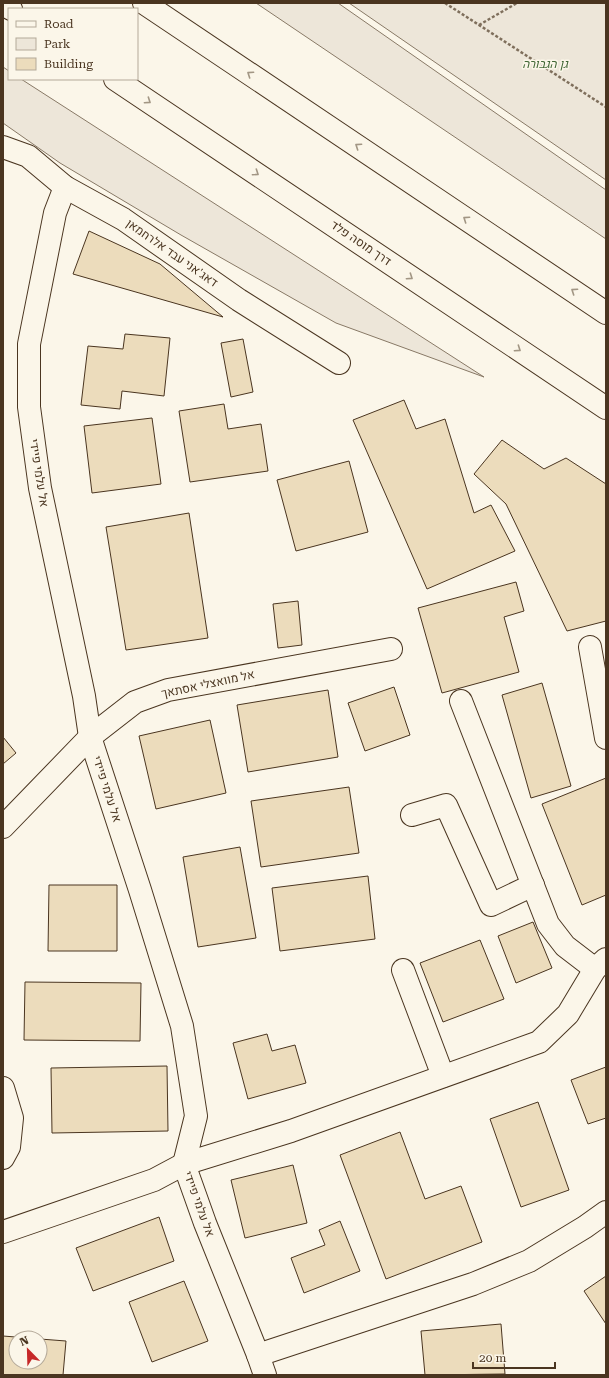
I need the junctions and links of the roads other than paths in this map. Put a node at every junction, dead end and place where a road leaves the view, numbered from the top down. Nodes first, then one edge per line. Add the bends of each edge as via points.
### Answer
1 (144, 3) edge
2 (116, 80) edge
3 (3, 147) edge
4 (64, 187) junction
5 (606, 313) edge
6 (339, 363) dead end
7 (606, 408) edge
8 (590, 646) dead end
9 (391, 649) dead end
10 (461, 701) dead end
11 (90, 737) junction
12 (606, 738) edge
13 (412, 815) dead end
14 (3, 828) edge
15 (533, 885) junction
16 (601, 964) edge
17 (403, 970) dead end
18 (443, 1076) junction
19 (3, 1088) edge
20 (3, 1158) edge
21 (184, 1164) junction
22 (606, 1212) edge
23 (3, 1232) edge
24 (262, 1365) edge

5 -> 1 main road
2 -> 7 main road, דרך מוסה פלד
3 - 4 main road, דאג'אני עבד אלרחמאן via 28,156
4 - 6 main road, דאג'אני עבד אלרחמאן via 123,219 239,300
4 - 11 main road, אל עלמי פיידי via 55,213 29,344 29,407 40,488 84,696
8 - 12 main road
9 - 11 main road, אל מוואצלי אסתאך via 168,690 135,702
10 - 15 main road
11 - 14 main road, אל מוואצלי אסתאך
11 - 21 main road, אל עלמי פיידי via 182,1026 196,1116
13 - 15 main road via 446,805 491,905
15 - 16 main road via 548,924 565,946
16 - 18 main road via 568,1014 538,1042
17 - 18 main road
18 - 21 main road via 291,1131
19 - 20 main road via 12,1118 9,1146
21 - 23 main road via 154,1180
21 - 24 main road, אל עלמי פיידי via 204,1223
22 - 24 main road via 529,1261

